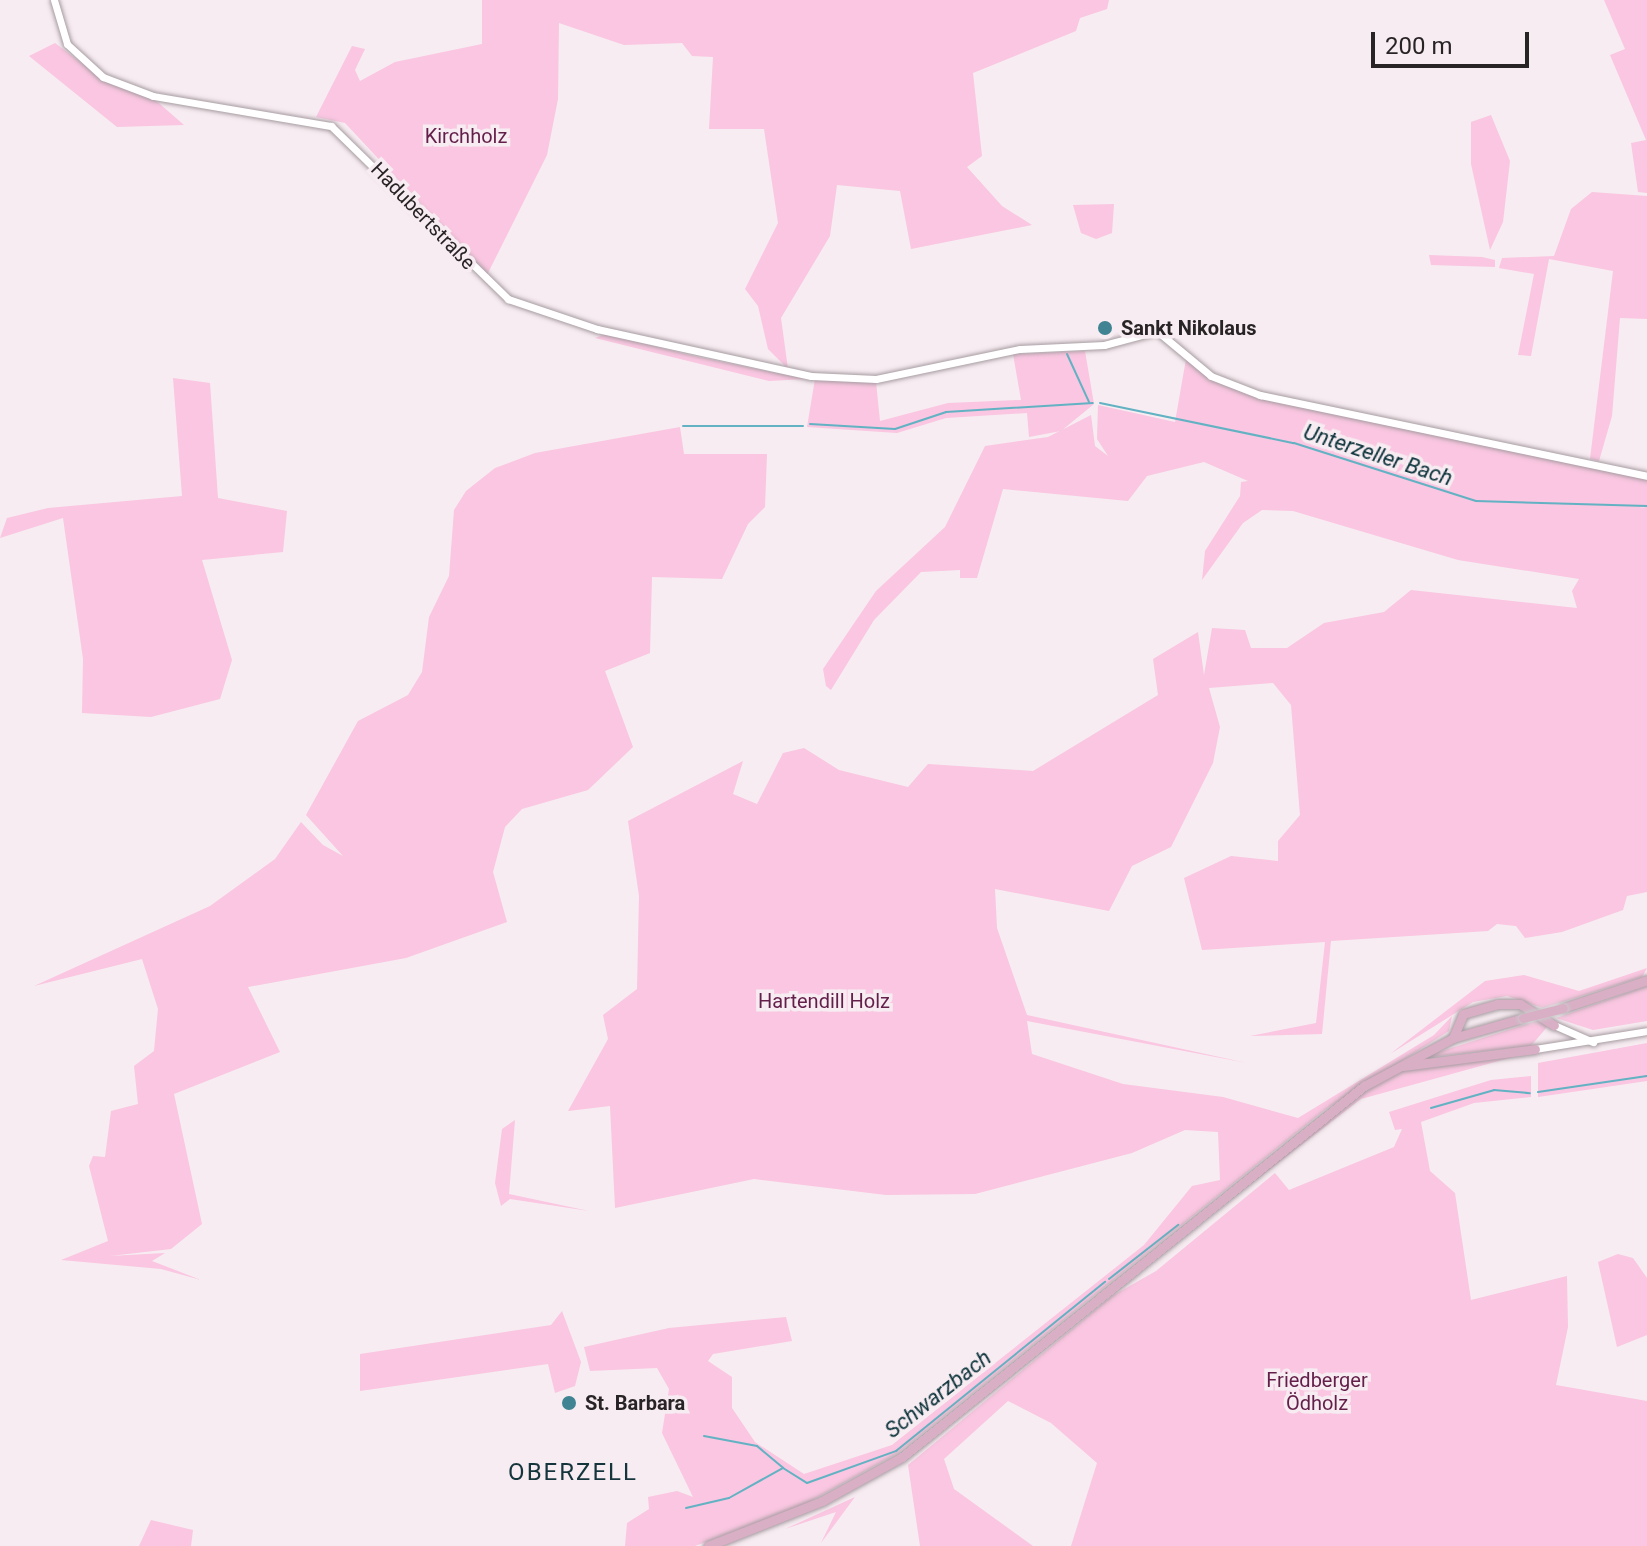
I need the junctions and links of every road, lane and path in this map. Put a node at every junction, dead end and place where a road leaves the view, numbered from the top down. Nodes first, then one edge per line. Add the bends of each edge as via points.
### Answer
1 (54, 0) edge
2 (1647, 476) edge
3 (1647, 980) edge
4 (1554, 1025) joint
5 (1647, 1031) edge
6 (1453, 1038) junction
7 (1599, 1043) junction
8 (1535, 1049) joint
9 (1388, 1070) junction
10 (708, 1546) edge

1 - 2 street, Hadubertstraße via 74,54 120,85 303,117 338,130 478,274 520,305 667,347 837,379 913,376 1020,349 1104,345 1157,331 1211,376 1260,395
3 - 6 main road, bridge
4 - 6 main road via 1520,1004 1497,1004 1463,1014
4 - 7 street
5 - 7 street
6 - 9 main road
7 - 8 street
8 - 9 main road
9 - 10 main road via 902,1457 822,1501

